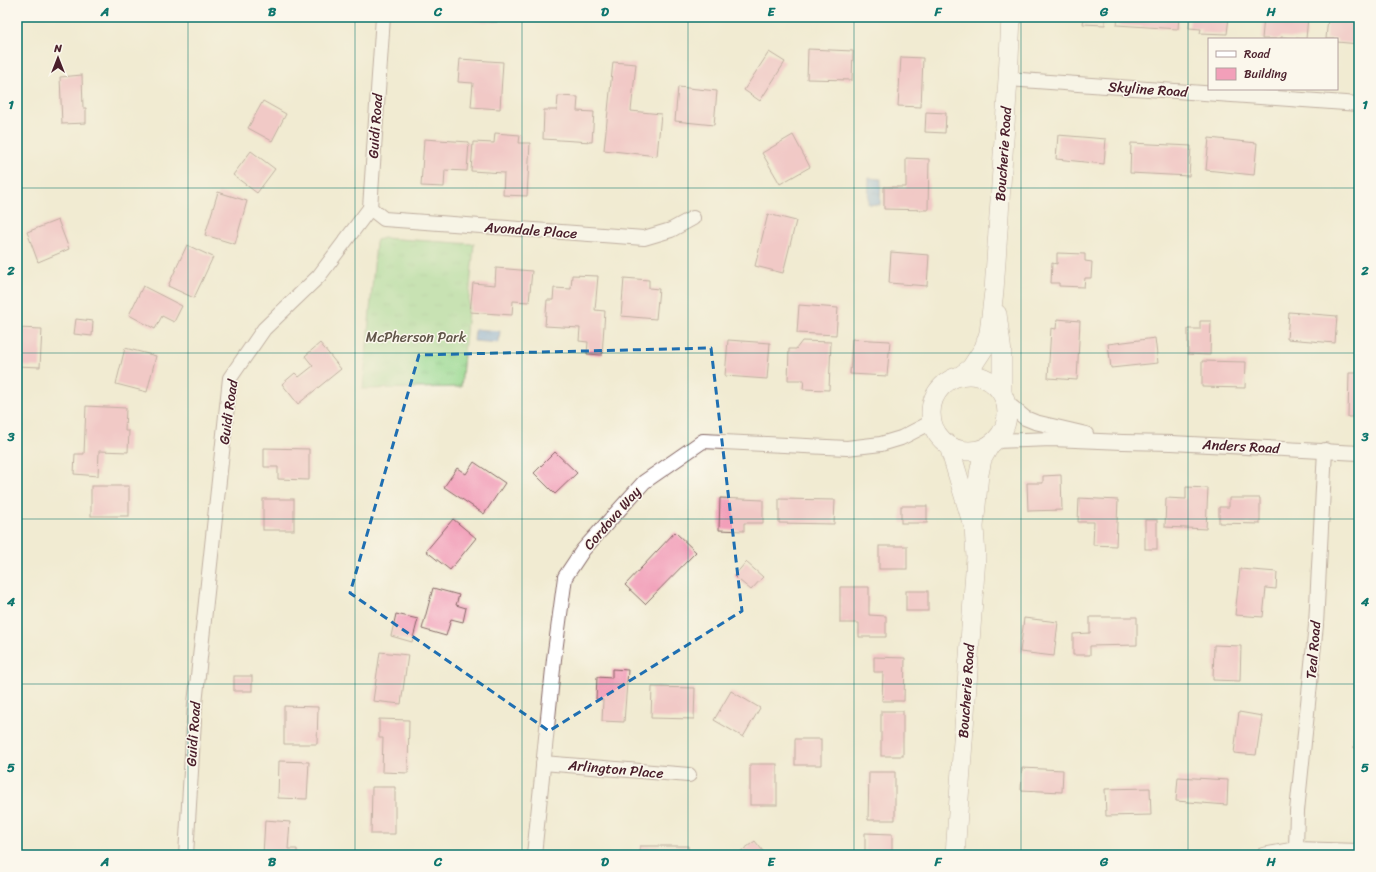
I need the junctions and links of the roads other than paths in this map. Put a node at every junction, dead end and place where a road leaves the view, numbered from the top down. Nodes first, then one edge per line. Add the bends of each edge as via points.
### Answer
1 (383, 17) edge
2 (1011, 17) edge
3 (1008, 78) junction
4 (1359, 104) edge
5 (370, 208) junction
6 (693, 218) dead end
7 (994, 291) junction
8 (960, 376) junction
9 (1004, 398) junction
10 (932, 422) junction
11 (1124, 442) junction
12 (993, 443) junction
13 (949, 446) junction
14 (1325, 450) junction
15 (1359, 453) edge
16 (974, 527) junction
17 (543, 763) junction
18 (689, 775) dead end
19 (1296, 849) junction
20 (1359, 851) edge
21 (186, 855) edge
22 (534, 855) edge
23 (955, 855) edge
24 (1263, 855) edge

1 - 5 street, Guidi Road
2 - 3 main road, Boucherie Road
3 - 4 street, Skyline Road
3 - 7 main road, Boucherie Road
5 - 6 street, Avondale Place via 384,220 644,238 671,230
5 - 21 street, Guidi Road via 319,276 264,329 230,378 195,704
7 - 8 main road, Boucherie Road via 989,333 984,348 971,368
7 - 9 main road, Boucherie Road via 1002,353
8 - 9 main road via 984,377 994,383
8 - 10 main road via 936,393 932,402
9 - 11 street, Anders Road via 1026,418 1035,422
9 - 12 main road via 1008,414 1006,424
10 - 13 main road via 938,435
10 - 17 street, Cordova Way via 881,444 848,448 702,441 644,482 583,550 565,577
11 - 12 street, Anders Road via 1052,439
11 - 14 street, Anders Road
12 - 13 main road via 974,451
12 - 16 main road, Boucherie Road via 982,459
13 - 16 main road, Boucherie Road
14 - 15 street, Anders Road
14 - 19 street, Teal Road via 1316,625 1297,811
16 - 23 main road, Boucherie Road via 976,557
17 - 18 street, Arlington Place
17 - 22 street, Cordova Way
19 - 20 street
19 - 24 street

